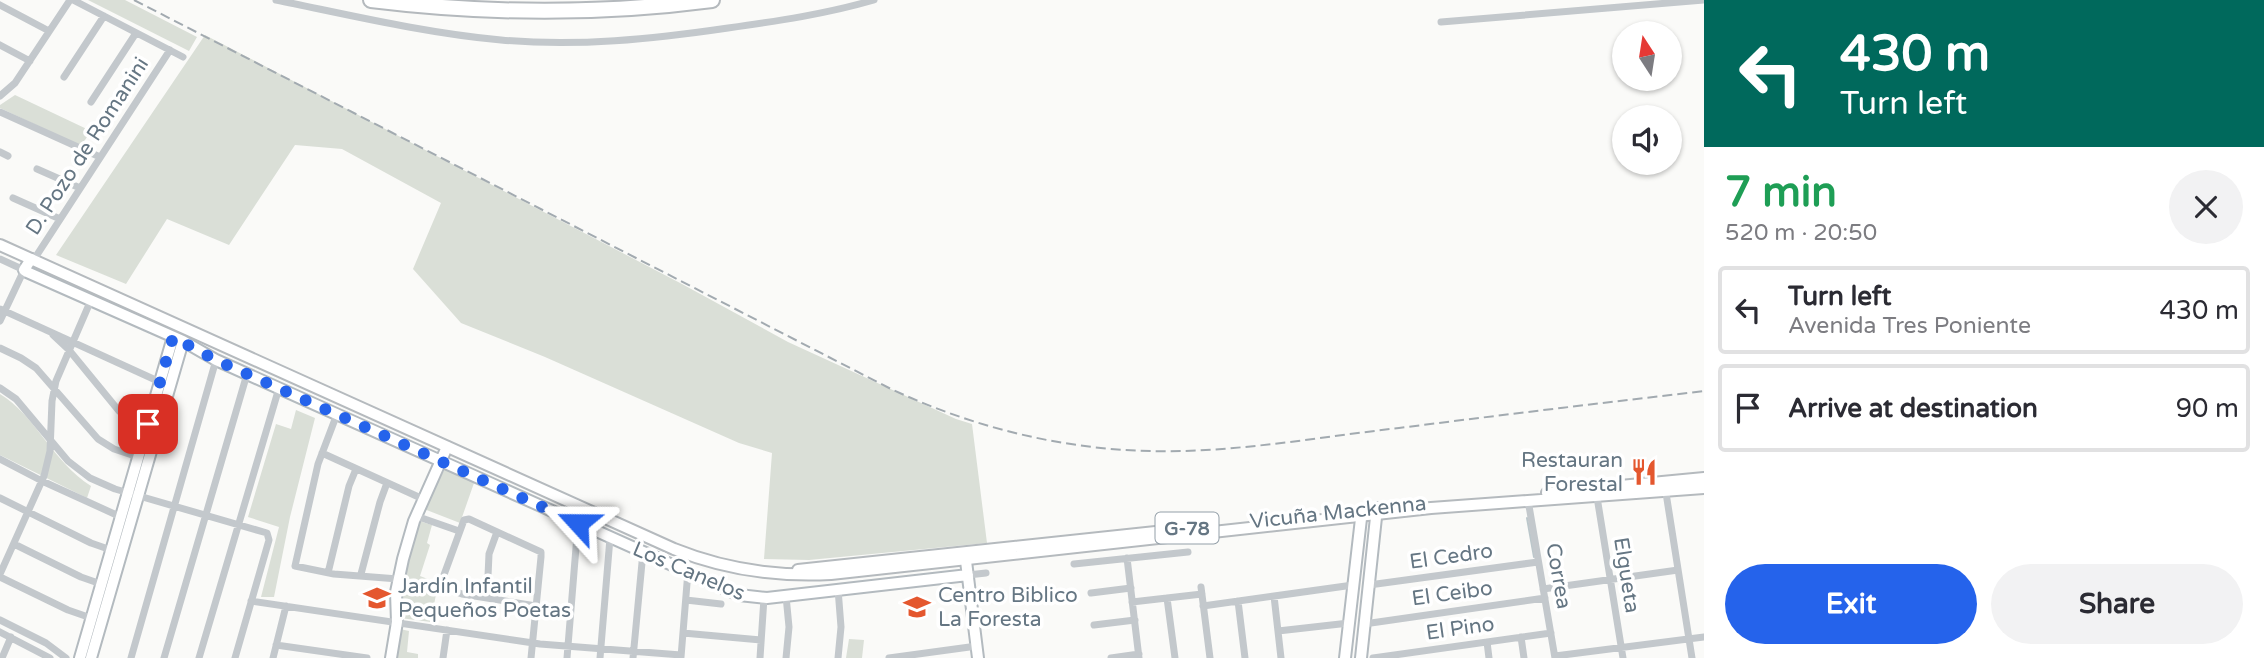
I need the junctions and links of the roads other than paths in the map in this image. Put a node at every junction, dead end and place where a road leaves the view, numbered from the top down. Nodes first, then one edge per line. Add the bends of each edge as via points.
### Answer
1 (71, 0) edge
2 (276, 0) edge
3 (371, 0) edge
4 (712, 0) edge
5 (874, 0) edge
6 (1704, 0) edge
7 (0, 5) edge
8 (104, 16) junction
9 (1441, 22) dead end
10 (50, 31) junction
11 (136, 33) junction
12 (0, 46) edge
13 (170, 50) junction
14 (183, 57) dead end
15 (30, 61) junction
16 (64, 78) dead end
17 (0, 86) edge
18 (8, 90) junction
19 (0, 96) edge
20 (91, 103) dead end
21 (0, 112) edge
22 (0, 152) edge
23 (8, 156) dead end
24 (100, 157) junction
25 (37, 169) dead end
26 (80, 188) junction
27 (13, 198) dead end
28 (60, 219) junction
29 (0, 245) edge
30 (0, 259) edge
31 (32, 260) junction
32 (24, 270) junction
33 (91, 300) junction
34 (2, 310) edge
35 (0, 321) edge
36 (48, 331) junction
37 (178, 339) junction
38 (73, 342) junction
39 (0, 348) edge
40 (69, 350) junction
41 (216, 360) junction
42 (247, 373) junction
43 (160, 382) junction
44 (0, 388) edge
45 (54, 388) junction
46 (279, 388) junction
47 (337, 414) junction
48 (51, 420) junction
49 (36, 423) junction
50 (148, 424) junction
51 (50, 441) junction
52 (447, 447) junction
53 (321, 453) junction
54 (62, 455) junction
55 (138, 457) junction
56 (48, 458) junction
57 (0, 459) edge
58 (440, 461) junction
59 (356, 469) junction
60 (1704, 478) edge
61 (42, 481) junction
62 (387, 483) junction
63 (1704, 488) edge
64 (1666, 493) junction
65 (133, 494) junction
66 (1597, 497) junction
67 (0, 498) edge
68 (423, 499) junction
69 (1528, 500) junction
70 (174, 506) junction
71 (1377, 511) junction
72 (28, 513) junction
73 (1362, 513) junction
74 (206, 515) junction
75 (415, 516) junction
76 (121, 517) junction
77 (578, 523) junction
78 (239, 524) junction
79 (458, 531) junction
80 (496, 531) junction
81 (610, 538) junction
82 (14, 544) junction
83 (111, 550) junction
84 (642, 552) junction
85 (1188, 552) dead end
86 (966, 556) junction
87 (1127, 558) junction
88 (1538, 562) junction
89 (1074, 564) dead end
90 (1678, 570) junction
91 (688, 571) junction
92 (327, 573) junction
93 (986, 573) dead end
94 (361, 574) junction
95 (968, 575) junction
96 (0, 576) edge
97 (398, 579) junction
98 (1610, 580) junction
99 (101, 584) junction
100 (1353, 585) junction
101 (1369, 585) junction
102 (1131, 588) junction
103 (838, 589) junction
104 (1091, 593) dead end
105 (1544, 593) junction
106 (786, 596) junction
107 (1274, 596) junction
108 (487, 598) junction
109 (764, 598) junction
110 (1167, 598) junction
111 (686, 600) junction
112 (251, 601) junction
113 (1238, 601) junction
114 (1132, 603) junction
115 (722, 604) dead end
116 (286, 606) junction
117 (536, 606) junction
118 (1203, 606) junction
119 (91, 618) junction
120 (0, 620) edge
121 (1135, 620) junction
122 (397, 622) junction
123 (1349, 623) junction
124 (1364, 624) junction
125 (1094, 625) dead end
126 (447, 630) junction
127 (1278, 631) junction
128 (0, 632) edge
129 (1551, 633) junction
130 (683, 634) junction
131 (11, 637) junction
132 (1521, 637) junction
133 (1704, 637) edge
134 (1689, 639) junction
135 (761, 640) junction
136 (1487, 642) junction
137 (533, 643) junction
138 (276, 645) junction
139 (568, 646) junction
140 (1621, 648) junction
141 (601, 649) junction
142 (978, 652) edge
143 (634, 655) edge
144 (932, 655) edge
145 (1139, 656) edge
146 (47, 657) edge
147 (681, 657) edge
148 (889, 657) edge
149 (1555, 657) edge
150 (2, 658) edge
151 (66, 658) edge
152 (80, 658) edge
153 (91, 658) edge
154 (131, 658) edge
155 (164, 658) edge
156 (199, 658) edge
157 (234, 658) edge
158 (273, 658) edge
159 (367, 658) edge
160 (391, 658) edge
161 (443, 658) edge
162 (531, 658) edge
163 (567, 658) edge
164 (600, 658) edge
165 (760, 658) edge
166 (786, 658) edge
167 (838, 658) edge
168 (1111, 658) edge
169 (1175, 658) edge
170 (1210, 658) edge
171 (1245, 658) edge
172 (1282, 658) edge
173 (1345, 658) edge
174 (1361, 658) edge
175 (1373, 658) edge
176 (1489, 658) edge
177 (1524, 658) edge
178 (1623, 658) edge
179 (1692, 658) edge

1 - 8 street
1 - 10 street
2 - 5 street via 475,37 597,43 774,22
3 - 4 highway via 543,12
6 - 9 street
7 - 10 street
8 - 11 street
8 - 16 street
10 - 15 street
11 - 13 street
11 - 20 street
12 - 15 street
13 - 14 street
13 - 24 street, D. Pozo de Romanini
15 - 18 street
17 - 18 street
18 - 19 street
21 - 24 street
22 - 23 street
24 - 26 street, D. Pozo de Romanini
25 - 26 street
26 - 28 street, D. Pozo de Romanini
27 - 28 street
28 - 31 street, D. Pozo de Romanini
29 - 31 main road, Vicuña Mackenna / G-78
30 - 32 street
31 - 32 main road
31 - 52 main road, Vicuña Mackenna / G-78
32 - 33 main road
32 - 34 street
33 - 37 main road
33 - 38 street
34 - 35 street
34 - 36 street
36 - 38 street
36 - 40 street
37 - 41 main road, Los Canelos
37 - 43 main road
37 - 65 main road
38 - 40 street
38 - 43 street
39 - 45 street via 29,363
40 - 45 street
40 - 50 street via 119,411
41 - 42 main road, Los Canelos
41 - 70 street
42 - 46 main road, Los Canelos
42 - 74 street
43 - 50 main road
44 - 49 street
45 - 48 street
45 - 55 street via 98,439
46 - 47 main road, Los Canelos
46 - 78 street
47 - 53 street
47 - 58 main road, Los Canelos
48 - 49 street
48 - 51 street
49 - 51 street
50 - 55 main road
51 - 54 street
51 - 56 street
52 - 58 main road
52 - 86 main road, Vicuña Mackenna / G-78 via 685,554 722,566 763,573 831,575
53 - 59 street
53 - 92 street via 295,561 296,567
54 - 56 street
54 - 65 street via 90,478
55 - 65 main road
56 - 61 street
57 - 61 street
58 - 68 main road
58 - 77 main road, Los Canelos
59 - 62 street
59 - 92 street
60 - 71 main road, Vicuña Mackenna / G-78
61 - 72 street
61 - 76 street
62 - 68 street
62 - 94 street
63 - 64 main road, Vicuña Mackenna / G-78
64 - 66 main road, Vicuña Mackenna / G-78
64 - 90 street
65 - 70 street
65 - 76 main road
65 - 153 main road
66 - 69 main road, Vicuña Mackenna / G-78
66 - 98 street, Elgueta
67 - 72 street
68 - 75 main road
69 - 71 main road, Vicuña Mackenna / G-78
69 - 88 street, Correa
70 - 74 street
70 - 154 street
71 - 73 main road, Vicuña Mackenna / G-78
71 - 101 main road
72 - 82 street
72 - 83 street
73 - 86 main road, Vicuña Mackenna / G-78
73 - 100 main road
74 - 78 street
74 - 155 street
75 - 79 street
75 - 97 main road
76 - 83 main road
77 - 81 main road, Los Canelos
77 - 139 street
78 - 112 street via 269,535
78 - 156 street
79 - 80 street via 466,519
79 - 108 street via 442,587
80 - 108 street via 489,554
80 - 117 street via 541,552
81 - 84 main road, Los Canelos
81 - 141 street
82 - 96 street
82 - 99 street
83 - 99 main road
84 - 91 main road, Los Canelos
84 - 143 street
85 - 87 street
86 - 95 main road
87 - 89 street
87 - 102 street
88 - 101 street, El Cedro
88 - 105 street, Correa
90 - 98 street, El Ceibo
90 - 134 street
91 - 109 main road, Los Canelos via 738,595
91 - 111 street
92 - 94 street
93 - 95 street, Los Canelos
94 - 97 street
95 - 103 main road, Los Canelos
95 - 142 main road
96 - 119 street
97 - 122 main road
98 - 105 street, El Ceibo
98 - 140 street, Elgueta
99 - 119 main road
100 - 107 street
100 - 123 main road
101 - 124 main road
102 - 104 street
102 - 114 street
103 - 106 main road, Los Canelos
103 - 167 street
105 - 124 street, El Ceibo
105 - 129 street, Correa
106 - 109 main road, Los Canelos
106 - 166 street
107 - 113 street
107 - 127 street
108 - 117 street
109 - 135 street
110 - 114 street
110 - 118 street via 1201,591
110 - 169 street
111 - 115 street, Los Canelos
111 - 130 street
112 - 116 street
112 - 157 street
113 - 118 street
113 - 171 street
114 - 121 street
116 - 122 street
116 - 138 street
117 - 137 street
118 - 170 street
119 - 152 main road
120 - 151 street via 42,640
121 - 125 street
121 - 145 street
122 - 126 street
122 - 160 main road
123 - 127 street
123 - 173 main road
124 - 174 main road
126 - 137 street
126 - 161 street
127 - 172 street
128 - 131 street
129 - 132 street, El Pino
129 - 149 street, Correa
130 - 135 street
130 - 147 street
131 - 146 street
131 - 150 street
132 - 136 street, El Pino
132 - 177 street
133 - 134 street
134 - 140 street
134 - 179 street
135 - 165 street
136 - 175 street, El Pino
136 - 176 street
137 - 139 street
137 - 162 street
138 - 158 street
138 - 159 street
139 - 141 street
139 - 163 street
140 - 149 street
140 - 178 street, Elgueta
141 - 143 street
141 - 164 street
142 - 144 street
143 - 147 street
144 - 148 street
145 - 168 street

